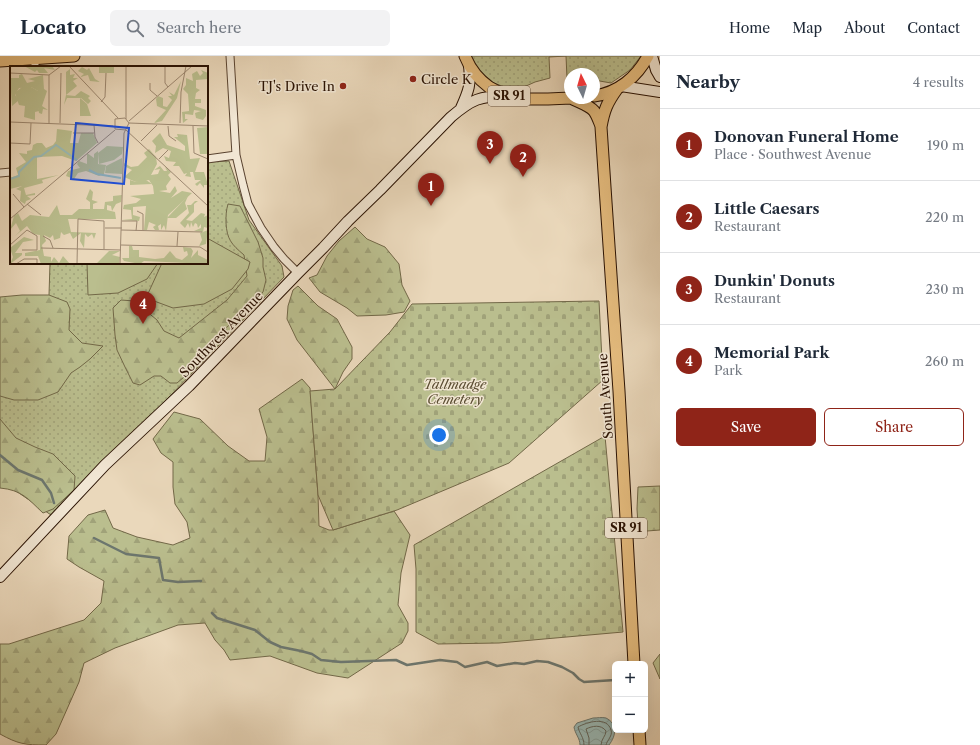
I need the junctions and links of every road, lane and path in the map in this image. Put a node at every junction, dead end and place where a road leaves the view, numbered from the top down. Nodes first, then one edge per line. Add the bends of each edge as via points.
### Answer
1 (74, 56) edge
2 (230, 56) edge
3 (648, 56) edge
4 (652, 56) edge
5 (0, 61) edge
6 (467, 61) edge
7 (35, 63) edge
8 (660, 77) edge
9 (619, 87) junction
10 (660, 92) edge
11 (600, 95) edge
12 (507, 96) junction
13 (564, 98) edge
14 (584, 104) edge
15 (461, 108) junction
16 (601, 127) junction
17 (236, 155) junction
18 (208, 159) edge
19 (10, 172) edge
20 (0, 173) edge
21 (298, 273) junction
22 (0, 577) edge
23 (634, 661) edge
24 (639, 733) edge
25 (640, 745) edge

1 - 7 main road
2 - 17 street
3 - 9 main road, SR 91 via 635,75
4 - 8 street
5 - 7 main road
6 - 12 main road, SR 91 via 485,84
6 - 15 street, Southwest Avenue via 469,90
9 - 10 street
9 - 11 main road
9 - 16 main road, South Avenue / SR 91 via 606,105
12 - 13 main road, SR 91 via 522,99
12 - 15 street, Southwest Avenue via 480,98
14 - 16 main road, South Avenue / SR 91 via 593,110
15 - 21 street, Southwest Avenue
16 - 23 main road, South Avenue / SR 91
17 - 18 street
17 - 21 street via 248,204 274,247
19 - 20 street
21 - 22 street, Southwest Avenue via 189,386 106,465
24 - 25 main road

